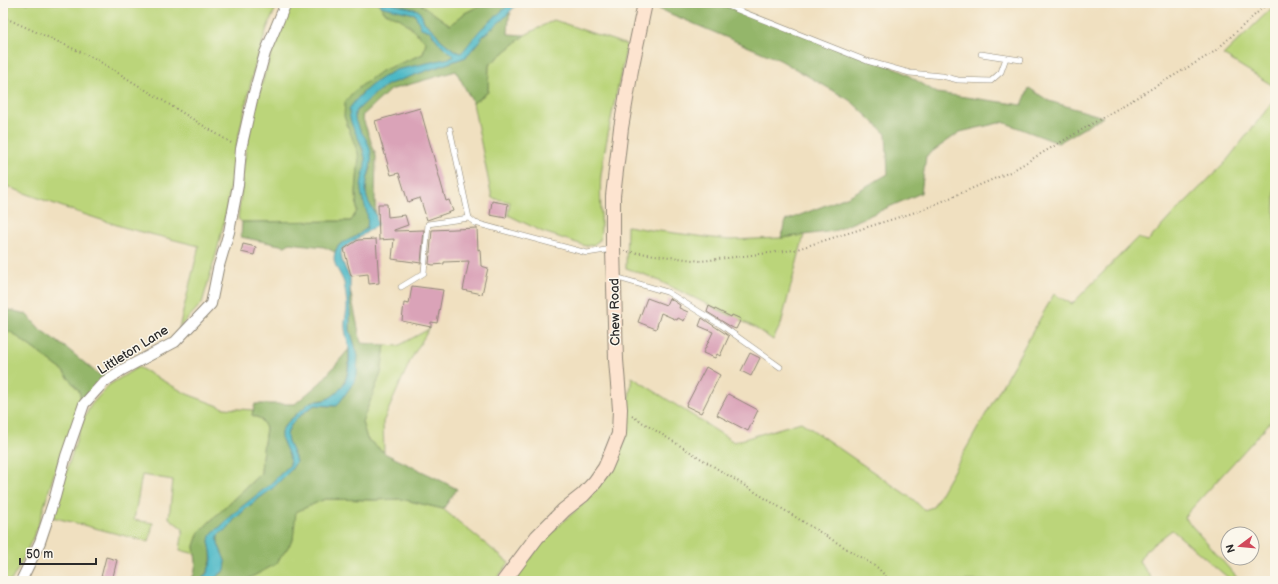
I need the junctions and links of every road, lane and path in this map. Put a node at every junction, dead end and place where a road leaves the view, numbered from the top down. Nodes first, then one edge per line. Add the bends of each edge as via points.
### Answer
1 (286, 3) edge
2 (645, 3) edge
3 (720, 3) edge
4 (1268, 3) edge
5 (3, 17) edge
6 (981, 54) dead end
7 (1006, 58) junction
8 (1021, 60) dead end
9 (450, 129) dead end
10 (241, 149) junction
11 (469, 218) junction
12 (613, 249) junction
13 (614, 277) junction
14 (401, 288) dead end
15 (780, 367) dead end
16 (620, 408) junction
17 (21, 581) edge
18 (504, 581) edge
19 (890, 581) edge

1 - 10 street, Littleton Lane via 265,53
2 - 12 main road, Chew Road via 633,56 620,136 613,196
3 - 7 lane via 867,61 910,73 958,80 991,81 1001,72
4 - 12 path via 1214,52 1010,172 922,210 794,250 701,261
5 - 10 path via 94,58
6 - 7 lane
7 - 8 lane
9 - 11 lane
10 - 17 street, Littleton Lane via 238,186 211,304 175,342 104,382 84,404 55,498
11 - 12 lane via 475,223 587,253
11 - 14 lane via 428,224 424,273
12 - 13 main road, Chew Road
13 - 15 lane via 667,292 721,325
13 - 16 main road, Chew Road
16 - 18 main road, Chew Road via 619,434 605,468 583,495 538,537
16 - 19 path via 878,568

